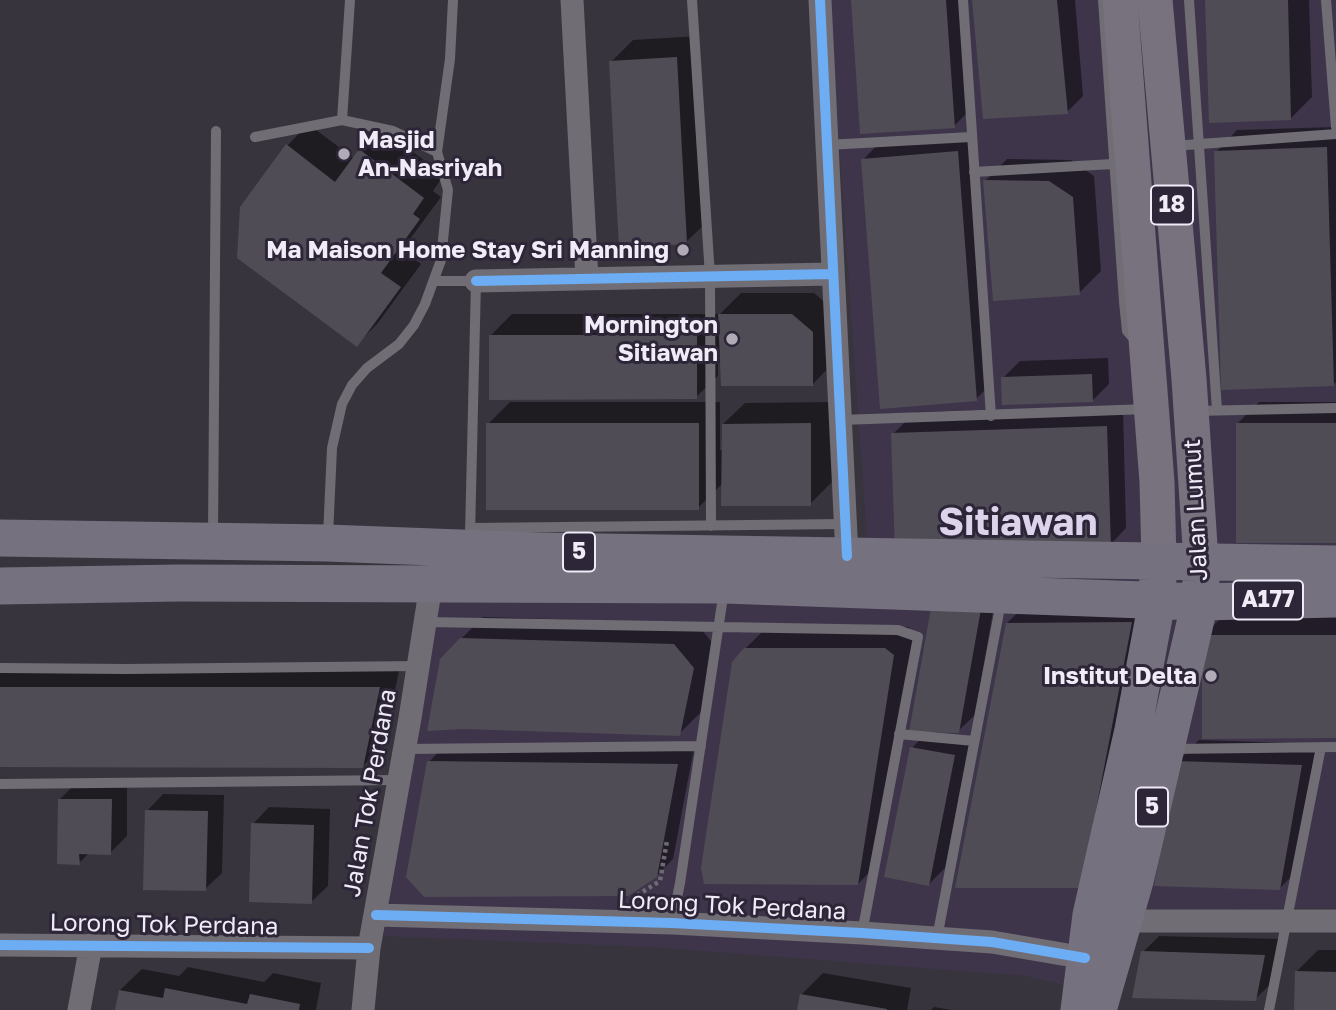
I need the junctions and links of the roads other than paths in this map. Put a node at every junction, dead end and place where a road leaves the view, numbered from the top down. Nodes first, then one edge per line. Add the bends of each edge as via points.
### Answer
1 (350, 0) edge
2 (453, 0) edge
3 (572, 0) edge
4 (692, 0) edge
5 (820, 0) edge
6 (963, 0) edge
7 (1102, 0) edge
8 (1120, 0) edge
9 (1155, 0) edge
10 (1189, 0) edge
11 (1326, 0) edge
12 (342, 120) junction
13 (1336, 127) edge
14 (216, 131) dead end
15 (1336, 134) edge
16 (971, 136) junction
17 (255, 137) dead end
18 (827, 145) junction
19 (1183, 145) junction
20 (437, 152) junction
21 (1114, 164) junction
22 (974, 172) junction
23 (833, 274) junction
24 (710, 276) junction
25 (587, 279) junction
26 (434, 281) junction
27 (476, 281) junction
28 (1147, 338) junction
29 (1213, 346) junction
30 (1200, 385) junction
31 (1336, 408) edge
32 (1151, 409) junction
33 (991, 416) junction
34 (841, 420) junction
35 (711, 526) junction
36 (0, 538) edge
37 (470, 538) junction
38 (846, 540) junction
39 (213, 542) junction
40 (327, 543) junction
41 (1159, 561) junction
42 (1201, 561) junction
43 (1336, 564) edge
44 (0, 567) edge
45 (178, 583) junction
46 (431, 585) junction
47 (725, 585) junction
48 (0, 586) edge
49 (1002, 596) junction
50 (1336, 599) edge
51 (1157, 601) junction
52 (1200, 602) junction
53 (425, 622) junction
54 (720, 628) junction
55 (419, 666) junction
56 (0, 668) edge
57 (899, 734) junction
58 (974, 741) junction
59 (701, 746) junction
60 (1321, 747) junction
61 (1336, 747) edge
62 (405, 749) junction
63 (1166, 749) junction
64 (400, 780) junction
65 (0, 784) edge
66 (376, 915) junction
67 (1124, 921) junction
68 (1287, 921) junction
69 (1336, 921) edge
70 (672, 923) junction
71 (862, 933) junction
72 (937, 938) junction
73 (0, 944) edge
74 (91, 945) junction
75 (369, 948) junction
76 (1085, 958) junction
77 (79, 1010) edge
78 (363, 1010) edge
79 (1079, 1010) edge
80 (1098, 1010) edge
81 (1269, 1010) edge

1 - 12 lane
2 - 20 lane
3 - 25 street
4 - 24 lane
5 - 18 street
6 - 16 lane
7 - 21 lane
8 - 28 main road, Jalan Lumut / 18
9 - 19 main road, Jalan Lumut / 18
10 - 19 lane
11 - 13 lane
12 - 17 lane
12 - 20 lane via 393,131
14 - 39 lane
15 - 19 lane
16 - 18 lane
16 - 22 lane
18 - 23 street
19 - 29 lane
19 - 30 main road, Jalan Lumut / 18
20 - 26 lane via 448,190 441,260
21 - 22 lane
21 - 28 lane via 1127,331 1134,338
22 - 33 lane
23 - 24 street
23 - 34 street
24 - 25 street
24 - 35 lane
25 - 27 street
26 - 27 lane
26 - 40 lane via 414,325 399,344 367,368 342,404 332,448
27 - 37 lane
28 - 32 main road, Jalan Lumut / 18
29 - 30 lane
29 - 30 lane
30 - 31 lane
30 - 42 main road, Jalan Lumut / 18
32 - 33 lane
32 - 41 main road, Jalan Lumut / 18
33 - 34 lane
34 - 38 street
35 - 37 lane
35 - 38 lane
36 - 39 highway, 5
37 - 38 highway, 5
37 - 40 highway, 5
38 - 41 highway, 5
39 - 40 highway, 5
41 - 42 highway, 5
41 - 51 highway, Jalan Lumut / 5
42 - 43 highway, A177
42 - 52 highway, Jalan Lumut / 5
44 - 45 highway
45 - 46 highway, 5
45 - 48 highway, 5
46 - 47 highway, 5
46 - 53 street, Jalan Tok Perdana
47 - 49 highway, 5
47 - 54 lane
49 - 51 highway, 5
49 - 58 lane
50 - 52 highway, A177
51 - 52 highway, 5
51 - 76 highway, Jalan Lumut / 5
52 - 63 highway, Jalan Lumut / 5
53 - 54 lane
53 - 55 street, Jalan Tok Perdana
54 - 57 lane via 898,630 918,637
54 - 59 lane
55 - 56 lane
55 - 62 street, Jalan Tok Perdana
57 - 58 lane
57 - 71 lane
58 - 72 lane
59 - 62 lane
59 - 70 lane
60 - 61 lane
60 - 63 lane
60 - 68 lane
62 - 64 street, Jalan Tok Perdana
63 - 67 highway, Jalan Lumut / 5
64 - 65 lane
64 - 66 street, Jalan Tok Perdana
66 - 70 street, Lorong Tok Perdana
66 - 75 street, Jalan Tok Perdana
67 - 68 street
67 - 80 highway, Jalan Lumut / 5
68 - 69 street
68 - 81 lane
70 - 71 street, Lorong Tok Perdana
71 - 72 street, Lorong Tok Perdana
72 - 76 street, Lorong Tok Perdana
73 - 74 street, Lorong Tok Perdana
74 - 75 street, Lorong Tok Perdana
74 - 77 street
75 - 78 street, Jalan Tok Perdana
76 - 79 highway, Jalan Lumut / 5

